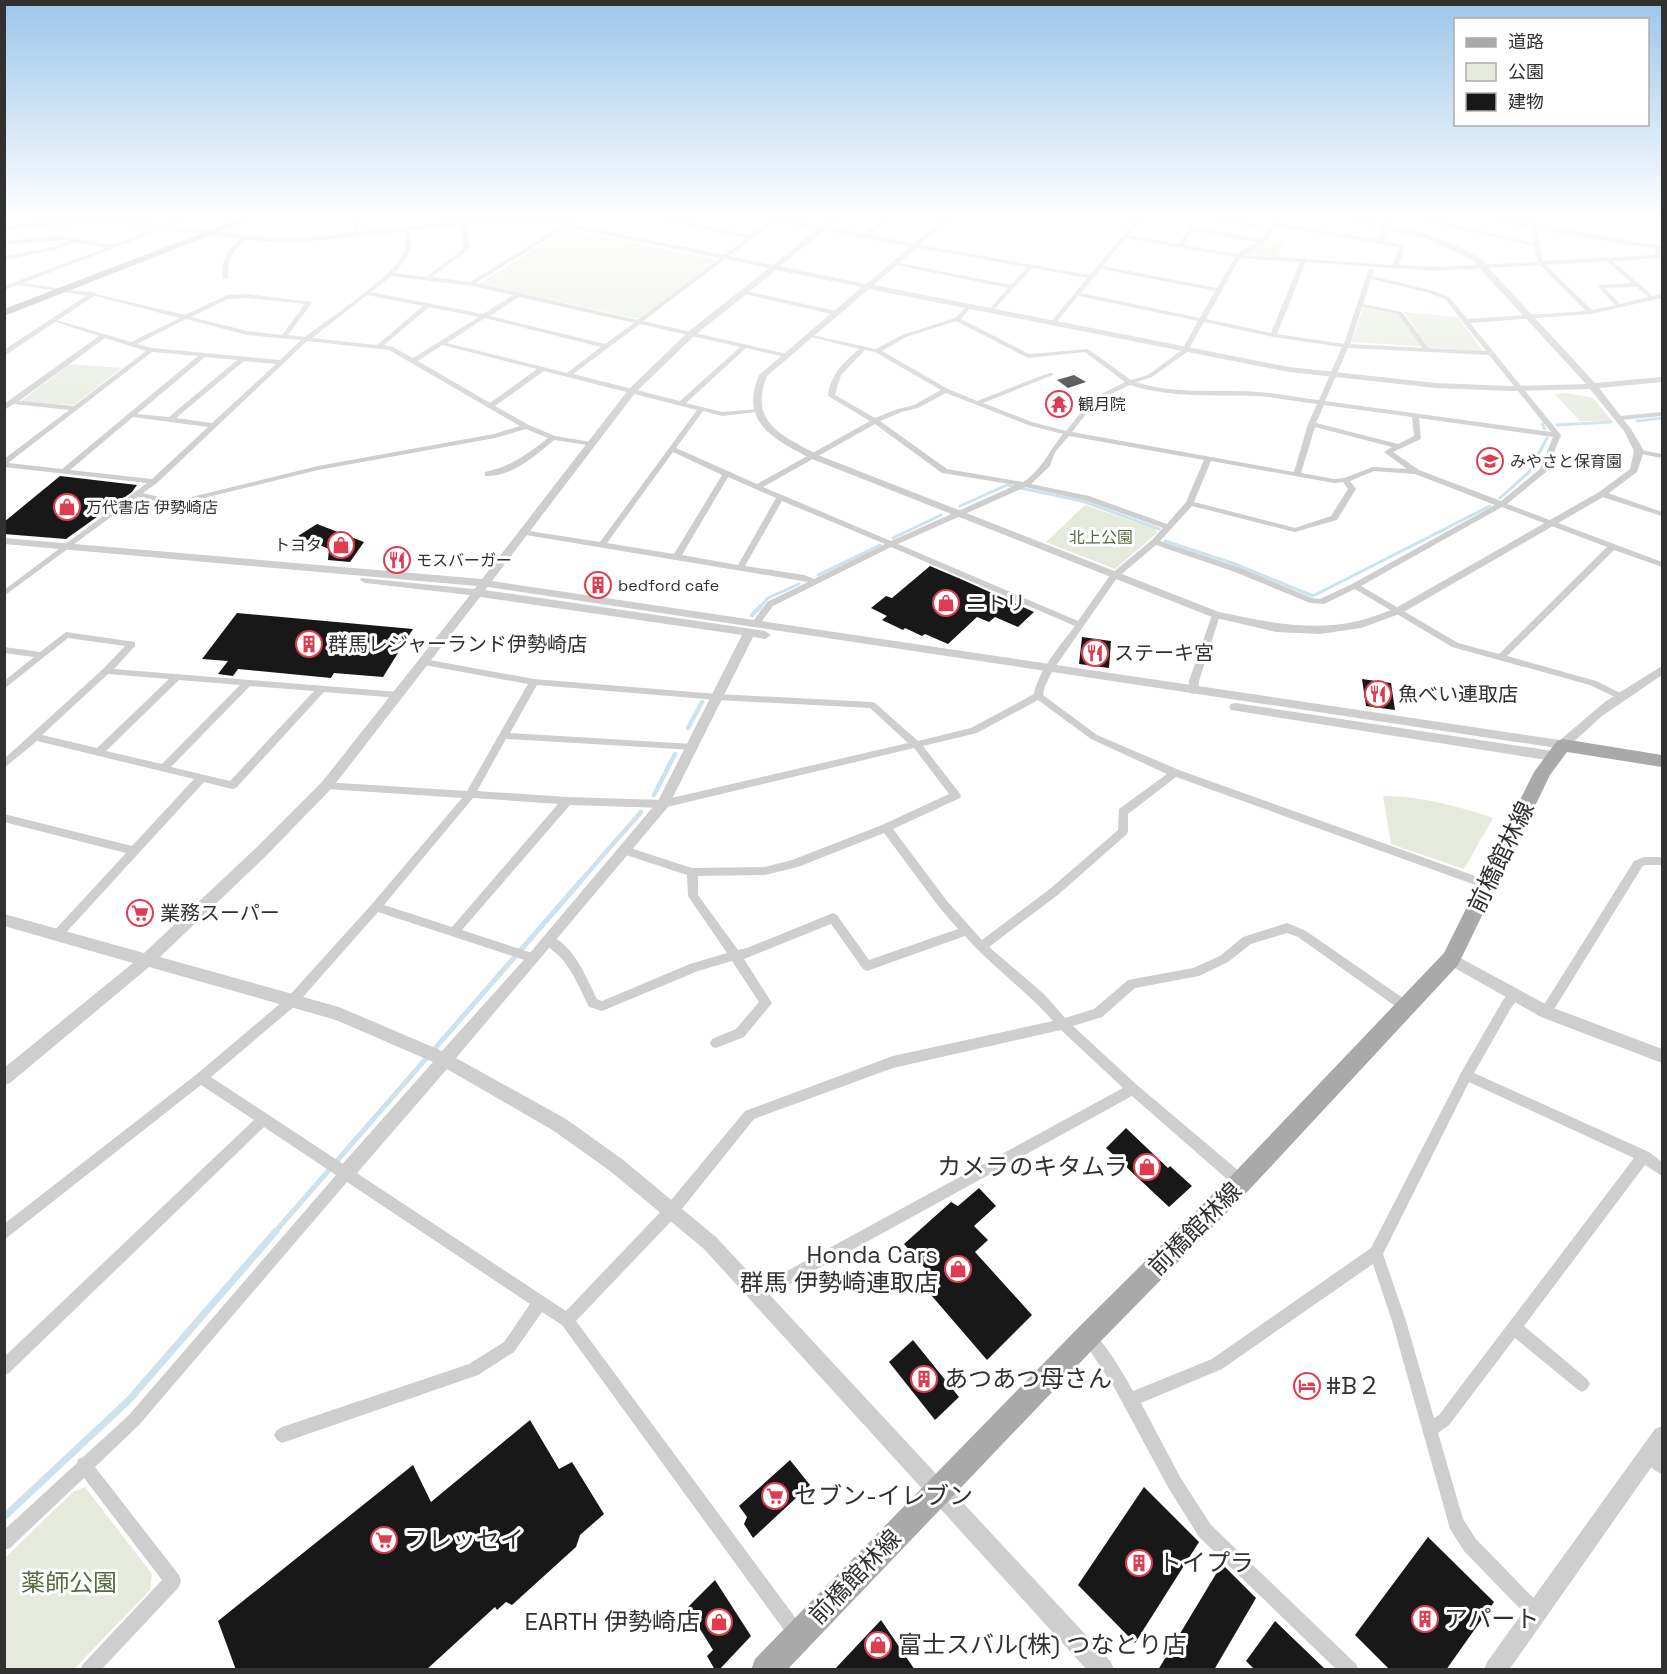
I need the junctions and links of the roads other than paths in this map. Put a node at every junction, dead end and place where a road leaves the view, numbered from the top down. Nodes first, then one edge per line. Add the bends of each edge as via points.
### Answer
1 (47, 297) edge
2 (88, 297) edge
3 (105, 297) edge
4 (227, 297) edge
5 (258, 297) edge
6 (362, 297) edge
7 (388, 297) edge
8 (515, 297) edge
9 (528, 297) edge
10 (671, 297) edge
11 (736, 297) edge
12 (765, 297) edge
13 (853, 297) edge
14 (923, 297) edge
15 (1003, 297) edge
16 (1075, 297) edge
17 (1092, 297) edge
18 (1215, 297) edge
19 (1289, 297) edge
20 (1363, 297) edge
21 (1445, 297) edge
22 (1513, 297) edge
23 (1576, 297) edge
24 (1611, 297) edge
25 (1656, 297) edge
26 (1652, 298) joint
27 (428, 305) junction
28 (1360, 305) junction
29 (969, 306) junction
30 (1620, 306) junction
31 (991, 311) junction
32 (1591, 312) junction
33 (4, 313) edge
34 (835, 313) junction
35 (484, 316) junction
36 (1530, 316) junction
37 (185, 317) junction
38 (957, 319) junction
39 (55, 320) junction
40 (1203, 321) junction
41 (1465, 321) junction
42 (639, 322) junction
43 (1053, 324) junction
44 (691, 334) junction
45 (104, 335) junction
46 (809, 335) junction
47 (1273, 335) junction
48 (284, 336) junction
49 (306, 339) junction
50 (441, 343) junction
51 (131, 344) junction
52 (379, 346) junction
53 (606, 346) junction
54 (745, 346) junction
55 (1346, 346) junction
56 (864, 348) junction
57 (1426, 349) junction
58 (151, 350) junction
59 (877, 351) junction
60 (1185, 351) junction
61 (1490, 353) junction
62 (4, 354) edge
63 (203, 355) junction
64 (784, 355) junction
65 (243, 358) junction
66 (414, 361) junction
67 (280, 362) junction
68 (542, 369) junction
69 (1051, 374) dead end
70 (568, 375) junction
71 (1332, 378) junction
72 (1662, 379) edge
73 (1131, 382) junction
74 (1593, 387) junction
75 (1520, 388) junction
76 (946, 390) junction
77 (632, 391) junction
78 (12, 402) junction
79 (682, 403) junction
80 (1320, 403) junction
81 (977, 404) junction
82 (490, 406) junction
83 (4, 408) edge
84 (75, 408) junction
85 (701, 409) junction
86 (756, 410) junction
87 (1662, 414) edge
88 (131, 415) junction
89 (1415, 416) junction
90 (1620, 418) junction
91 (171, 419) junction
92 (875, 421) junction
93 (1312, 424) junction
94 (213, 425) junction
95 (526, 427) junction
96 (1067, 433) junction
97 (1557, 435) junction
98 (553, 438) junction
99 (591, 444) junction
100 (1397, 446) junction
101 (671, 448) junction
102 (1639, 451) junction
103 (1662, 456) edge
104 (814, 457) junction
105 (1208, 459) junction
106 (4, 464) edge
107 (64, 471) junction
108 (1416, 472) junction
109 (488, 474) dead end
110 (726, 474) junction
111 (1297, 474) junction
112 (1345, 480) junction
113 (154, 481) junction
114 (1022, 484) junction
115 (758, 487) junction
116 (136, 494) junction
117 (1602, 494) junction
118 (780, 496) junction
119 (1190, 503) junction
120 (1502, 504) junction
121 (959, 514) junction
122 (1662, 514) edge
123 (1550, 523) junction
124 (1168, 527) junction
125 (523, 532) junction
126 (4, 542) edge
127 (1155, 542) junction
128 (892, 544) junction
129 (602, 545) junction
130 (67, 546) junction
131 (1613, 546) junction
132 (4, 550) edge
133 (57, 554) junction
134 (676, 558) junction
135 (1662, 565) edge
136 (740, 568) junction
137 (1114, 576) junction
138 (815, 582) junction
139 (1355, 586) junction
140 (481, 588) junction
141 (4, 594) edge
142 (1398, 611) junction
143 (1216, 615) junction
144 (1081, 625) junction
145 (752, 628) junction
146 (4, 650) edge
147 (41, 655) junction
148 (1501, 657) junction
149 (424, 662) junction
150 (1662, 670) edge
151 (106, 671) junction
152 (1047, 673) junction
153 (177, 677) junction
154 (534, 681) junction
155 (247, 683) junction
156 (4, 686) edge
157 (321, 689) junction
158 (1193, 691) junction
159 (399, 695) junction
160 (1038, 696) junction
161 (1619, 696) junction
162 (717, 697) junction
163 (505, 736) junction
164 (36, 737) junction
165 (917, 745) junction
166 (693, 747) junction
167 (1558, 751) junction
168 (99, 752) junction
169 (1662, 761) edge
170 (4, 765) edge
171 (164, 768) junction
172 (1175, 773) junction
173 (1662, 773) edge
174 (201, 778) junction
175 (327, 785) junction
176 (470, 795) junction
177 (567, 801) junction
178 (663, 804) junction
179 (4, 818) edge
180 (886, 828) junction
181 (624, 850) junction
182 (134, 851) junction
183 (1662, 861) edge
184 (692, 872) junction
185 (1488, 885) junction
186 (376, 907) junction
187 (5, 920) edge
188 (967, 931) junction
189 (454, 932) junction
190 (57, 935) junction
191 (549, 940) junction
192 (981, 947) junction
193 (735, 955) junction
194 (534, 958) junction
195 (1451, 959) junction
196 (146, 961) junction
197 (1515, 995) junction
198 (292, 1001) junction
199 (1406, 1007) junction
200 (1546, 1012) junction
201 (1063, 1024) junction
202 (716, 1043) dead end
203 (1662, 1056) edge
204 (445, 1060) junction
205 (1466, 1074) junction
206 (4, 1078) edge
207 (201, 1078) junction
208 (1133, 1089) junction
209 (264, 1119) junction
210 (1644, 1156) junction
211 (1662, 1170) edge
212 (345, 1174) junction
213 (1241, 1182) junction
214 (672, 1210) junction
215 (4, 1233) edge
216 (1376, 1253) junction
217 (759, 1294) junction
218 (540, 1302) junction
219 (567, 1320) junction
220 (1513, 1327) junction
221 (1087, 1337) junction
222 (4, 1368) edge
223 (1581, 1384) dead end
224 (1130, 1401) junction
225 (1430, 1429) junction
226 (282, 1435) dead end
227 (1662, 1436) edge
228 (1656, 1460) edge
229 (84, 1465) junction
230 (938, 1491) junction
231 (5, 1541) edge
232 (1536, 1613) junction
233 (798, 1636) junction
234 (89, 1670) edge
235 (766, 1670) edge
236 (1103, 1670) edge
237 (1350, 1670) edge
238 (1495, 1670) edge

1 - 33 main road
2 - 39 street
3 - 37 street
4 - 37 street
5 - 48 street via 309,303
6 - 49 street
7 - 27 street
8 - 35 street
9 - 42 street
10 - 42 street
11 - 44 street
12 - 34 street
13 - 34 street
14 - 29 street
15 - 31 street
16 - 43 street
17 - 40 street
18 - 40 street
19 - 47 street
20 - 28 street
21 - 41 street
22 - 36 street
23 - 32 street
24 - 30 street
25 - 26 street
26 - 30 street
27 - 35 street
27 - 52 street
28 - 55 street
28 - 57 street via 1400,313
29 - 31 street
29 - 38 street
30 - 32 street
31 - 43 street
32 - 36 street
34 - 46 street
35 - 50 street
35 - 53 street
36 - 41 street
36 - 74 street
37 - 48 street via 247,333
37 - 51 street
38 - 59 street via 904,336
38 - 73 street via 1028,356 1086,350
39 - 45 street
39 - 62 street
40 - 47 street
40 - 60 street
41 - 61 street
42 - 44 street
42 - 53 street
43 - 60 street
44 - 54 street
44 - 77 street
45 - 51 street
45 - 78 street
46 - 56 street
46 - 64 street
47 - 55 street
48 - 49 street
49 - 52 street
49 - 67 street
50 - 66 street
50 - 68 street
51 - 58 street
52 - 66 street
53 - 70 street
54 - 64 street
54 - 79 street
55 - 57 street
55 - 71 street
56 - 59 street
56 - 92 street via 839,370 831,396
57 - 61 street
58 - 63 street
58 - 84 street
59 - 76 street
60 - 71 street
60 - 73 street via 1150,376
61 - 75 street
63 - 65 street
63 - 88 street
64 - 86 street via 756,387
65 - 67 street
65 - 91 street
66 - 82 street
67 - 94 street
68 - 70 street
68 - 82 street
69 - 81 street
70 - 77 street
71 - 75 street
71 - 80 street
72 - 74 street
73 - 80 street via 1150,388 1257,394
73 - 96 street via 1094,400
74 - 75 street
74 - 90 street
75 - 97 street
76 - 81 street
76 - 92 street via 916,407
77 - 79 street
77 - 99 street
78 - 83 street
78 - 84 street
79 - 85 street
80 - 89 street
80 - 93 street
81 - 96 street
82 - 95 street
84 - 106 street
85 - 86 street via 722,414
85 - 101 street
86 - 104 street via 783,440
87 - 90 street
88 - 91 street
88 - 107 street
89 - 97 street
89 - 100 street via 1418,436
90 - 102 street
91 - 94 street
92 - 104 street
92 - 114 street via 945,471
93 - 100 street
93 - 111 street
94 - 113 street
95 - 98 street
95 - 116 street via 318,468 175,502
96 - 105 street
96 - 114 street via 1047,464
97 - 120 street via 1543,470
98 - 99 street
98 - 109 street via 505,471
99 - 125 street
100 - 108 street via 1388,452
101 - 110 street
101 - 129 street
102 - 103 street
102 - 117 street via 1634,470
104 - 115 street
104 - 121 street
105 - 111 street
105 - 119 street
106 - 107 street
107 - 113 street
108 - 112 street via 1373,469
108 - 120 street
110 - 115 street
110 - 134 street
111 - 112 street
112 - 119 street via 1352,489 1334,518 1295,530
113 - 116 street
114 - 121 street
114 - 124 street via 1086,498
115 - 118 street
116 - 130 street
117 - 122 street
117 - 123 street
118 - 128 street
118 - 136 street
119 - 124 street
120 - 123 street
120 - 139 street
121 - 128 street
121 - 137 street
123 - 131 street
123 - 142 street
124 - 127 street
125 - 129 street
125 - 140 street
126 - 130 street
127 - 137 street
127 - 139 street via 1317,602
128 - 138 street
128 - 144 street
129 - 134 street
130 - 133 street
130 - 140 street
131 - 135 street
131 - 148 street
132 - 133 street
133 - 140 street
133 - 141 street
134 - 136 street
136 - 138 street
137 - 143 street
137 - 144 street
138 - 145 street via 770,604
139 - 142 street
140 - 145 street
140 - 149 street
142 - 143 street via 1361,624 1320,630 1276,628
142 - 148 street via 1455,645
143 - 158 street
144 - 152 street
145 - 152 street
145 - 162 street
146 - 147 street
147 - 151 street via 66,635 132,644
147 - 156 street
148 - 161 street via 1593,683
149 - 154 street
149 - 159 street
150 - 161 street
151 - 153 street
151 - 164 street
152 - 158 street
152 - 160 street
152 - 167 street
153 - 155 street
153 - 168 street
154 - 162 street
154 - 163 street
155 - 157 street
155 - 171 street
157 - 159 street
157 - 174 street via 232,785
158 - 167 street
159 - 175 street
160 - 165 street via 974,731
160 - 172 street via 1094,738
161 - 167 street via 1589,719
162 - 165 street via 872,705
162 - 166 street
163 - 166 street
163 - 176 street
164 - 168 street
164 - 170 street
165 - 178 street
165 - 180 street via 956,795
166 - 178 street
167 - 169 main road
167 - 173 main road
167 - 185 main road, 前橋館林線 via 1543,772
168 - 171 street
171 - 174 street
172 - 185 street
172 - 192 street via 1123,812 1123,831 1055,891
174 - 182 street
175 - 176 street
175 - 196 street
176 - 177 street
176 - 186 street
177 - 178 street
177 - 189 street
178 - 181 street
179 - 182 street
180 - 184 street via 794,864 765,871
180 - 188 street
181 - 184 street
181 - 191 street
182 - 190 street
183 - 200 street via 1638,864
184 - 193 street via 693,896
185 - 195 main road, 前橋館林線
186 - 189 street
186 - 198 street
187 - 190 street
188 - 192 street
188 - 193 street via 867,966 833,918
189 - 194 street
190 - 196 street
191 - 193 street via 572,962 593,1003 602,1006
191 - 194 street
192 - 201 street via 1040,998
193 - 202 street via 766,1003 740,1033
194 - 204 street
195 - 197 street
195 - 199 main road, 前橋館林線
196 - 198 street
196 - 206 street
197 - 200 street
197 - 205 street
198 - 204 street via 339,1014
198 - 207 street
199 - 201 street via 1302,934 1287,928 1247,940 1224,959 1195,973 1132,984 1098,1013
199 - 213 main road, 前橋館林線
200 - 203 street
201 - 208 street
201 - 214 street via 893,1062 750,1115
204 - 212 street
204 - 214 street via 560,1125
205 - 210 street
205 - 216 street
207 - 209 street
207 - 215 street
208 - 213 street
208 - 217 street
209 - 212 street
209 - 222 street
210 - 211 street
210 - 220 street
212 - 218 street
212 - 229 street via 134,1419
213 - 221 main road, 前橋館林線
214 - 217 street
214 - 219 street
216 - 224 street via 1217,1364
216 - 225 street
217 - 230 street
218 - 219 street
218 - 226 street via 508,1347 473,1370
219 - 233 street
220 - 223 street
220 - 225 street via 1444,1420
221 - 224 street
221 - 230 main road, 前橋館林線
224 - 237 street via 1186,1505 1205,1531
225 - 232 street via 1462,1536
227 - 228 street
228 - 232 street
229 - 231 street
229 - 234 street via 173,1581
230 - 233 main road, 前橋館林線
230 - 236 street
232 - 238 street
233 - 235 main road, 前橋館林線

